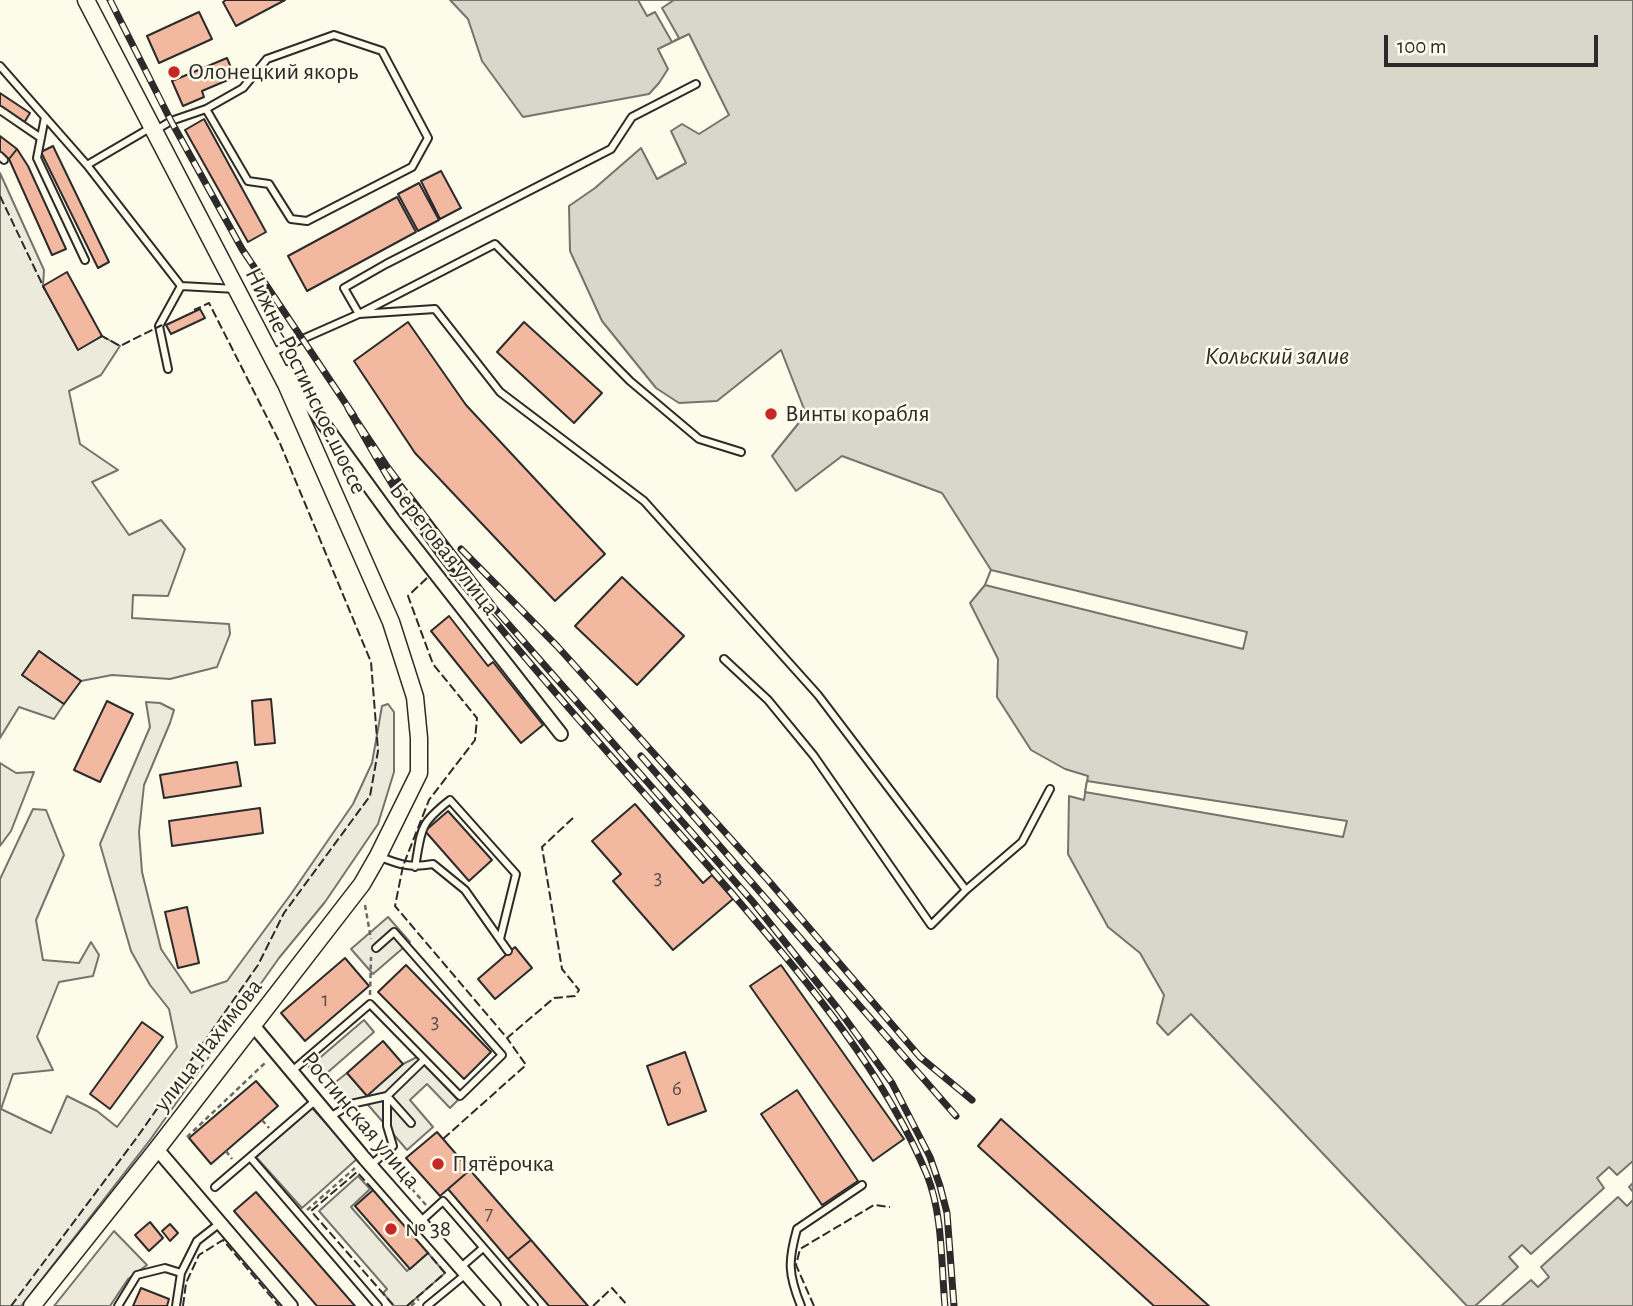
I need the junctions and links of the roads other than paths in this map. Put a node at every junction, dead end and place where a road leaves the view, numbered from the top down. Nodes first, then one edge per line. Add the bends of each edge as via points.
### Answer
1 (86, 0) edge
2 (0, 66) edge
3 (696, 84) dead end
4 (206, 109) junction
5 (0, 110) edge
6 (45, 117) junction
7 (153, 129) junction
8 (41, 138) junction
9 (88, 165) junction
10 (85, 260) dead end
11 (181, 286) junction
12 (238, 290) junction
13 (359, 314) junction
14 (270, 354) junction
15 (168, 369) dead end
16 (741, 452) dead end
17 (724, 659) dead end
18 (561, 734) dead end
19 (1050, 789) dead end
20 (405, 801) joint
21 (378, 856) junction
22 (415, 867) junction
23 (966, 890) junction
24 (500, 939) junction
25 (374, 949) road end
26 (509, 951) dead end
27 (252, 1024) junction
28 (424, 1060) junction
29 (292, 1072) junction
30 (387, 1096) junction
31 (316, 1100) junction
32 (330, 1117) junction
33 (411, 1123) dead end
34 (157, 1149) junction
35 (250, 1157) junction
36 (368, 1162) junction
37 (862, 1185) dead end
38 (215, 1188) dead end
39 (420, 1222) junction
40 (220, 1223) junction
41 (483, 1248) junction
42 (463, 1271) junction
43 (181, 1273) junction
44 (32, 1306) edge
45 (118, 1306) edge
46 (176, 1306) edge
47 (291, 1306) edge
48 (378, 1306) edge
49 (427, 1306) edge
50 (494, 1306) edge
51 (534, 1306) edge
52 (801, 1306) edge

1 - 7 street, Нижне-Ростинское шоссе
2 - 6 lane
3 - 13 lane via 632,117 611,149 344,288
4 - 4 lane via 243,88 267,59 334,35 382,51 428,138 412,167 307,222 291,219 268,184 248,181
4 - 7 lane
5 - 8 lane
6 - 8 lane
6 - 9 lane
7 - 9 lane
7 - 12 street, Нижне-Ростинское шоссе
8 - 10 lane via 37,158
9 - 11 lane
11 - 12 lane
11 - 15 lane via 159,326
12 - 14 street, Нижне-Ростинское шоссе
13 - 14 lane
13 - 16 lane via 495,244 630,381 698,439
13 - 23 lane via 435,309 500,392 644,502 818,695
14 - 18 street, Береговая улица
14 - 20 street, Нижне-Ростинское шоссе via 391,622 415,697 419,773
17 - 23 lane via 768,700 814,756 931,925
19 - 23 lane via 1021,842
20 - 21 street, улица Нахимова
21 - 22 lane
21 - 27 street, улица Нахимова via 362,884
22 - 24 lane via 433,864 465,890
22 - 24 lane via 428,817 450,800 516,874
24 - 26 lane
25 - 28 lane via 394,932 502,1055 460,1097
27 - 29 street, Ростинская улица
27 - 34 street, улица Нахимова
28 - 29 lane via 370,1004
28 - 30 lane
29 - 31 street, Ростинская улица
30 - 32 lane via 351,1104
30 - 33 lane
30 - 36 lane via 387,1126 393,1146
31 - 32 street, Ростинская улица
31 - 35 lane
32 - 36 street, Ростинская улица
34 - 40 street
34 - 44 street, улица Нахимова
35 - 38 lane
35 - 48 lane
36 - 39 street, Ростинская улица
37 - 52 lane via 797,1229 789,1258
39 - 41 lane via 443,1201
39 - 42 street, Ростинская улица
40 - 43 lane via 198,1241
40 - 47 street
41 - 42 lane
41 - 51 lane
42 - 49 lane
42 - 50 street, Ростинская улица
43 - 45 lane via 165,1268 137,1275
43 - 46 lane

